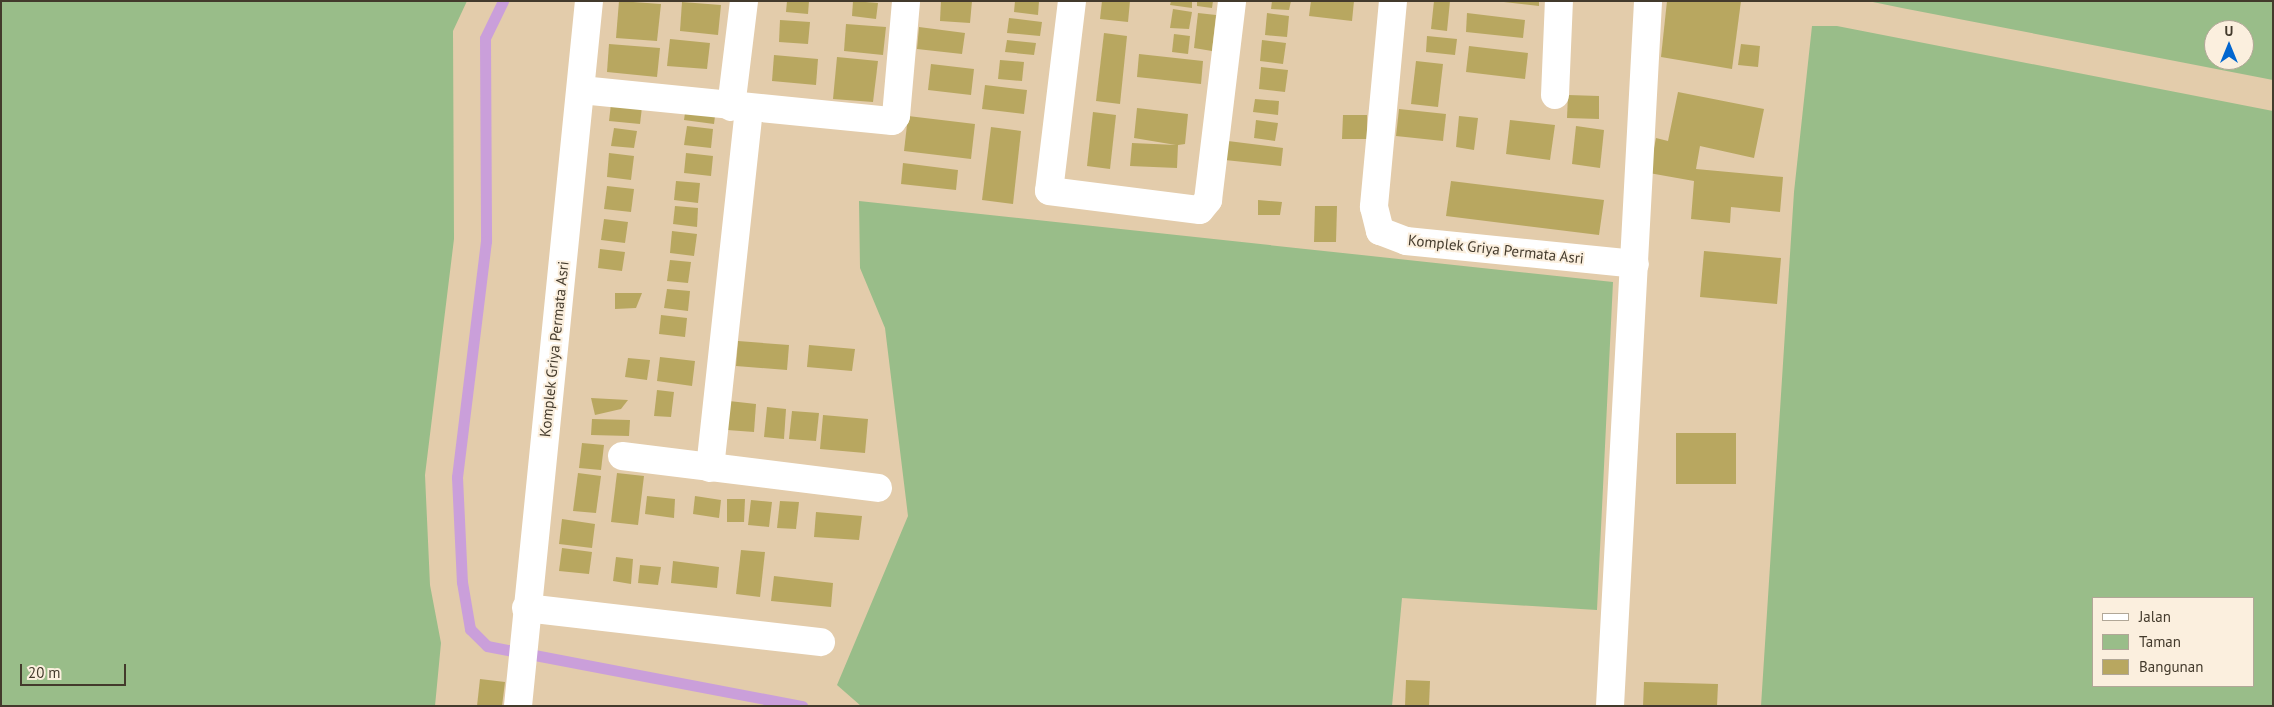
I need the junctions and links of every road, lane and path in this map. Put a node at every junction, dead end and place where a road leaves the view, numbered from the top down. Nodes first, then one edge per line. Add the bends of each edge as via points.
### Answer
1 (589, 1) edge
2 (744, 1) edge
3 (906, 1) edge
4 (1072, 1) edge
5 (1232, 1) edge
6 (1393, 1) edge
7 (1559, 1) edge
8 (1648, 1) edge
9 (581, 90) junction
10 (1555, 95) dead end
11 (740, 108) junction
12 (1635, 264) junction
13 (622, 456) dead end
14 (710, 468) junction
15 (878, 488) dead end
16 (525, 619) junction
17 (821, 642) dead end
18 (518, 706) edge
19 (1610, 706) edge

1 - 9 street, Komplek Griya Permata Asri
2 - 11 street
3 - 11 street via 896,116 892,121
4 - 5 street via 1049,191 1200,210 1208,200
6 - 12 street, Komplek Griya Permata Asri via 1374,207 1380,231 1406,241
7 - 10 street
8 - 12 street
9 - 11 street
9 - 16 street, Komplek Griya Permata Asri
11 - 14 street
12 - 19 street
13 - 14 street
14 - 15 street
16 - 17 street
16 - 18 street, Komplek Griya Permata Asri

